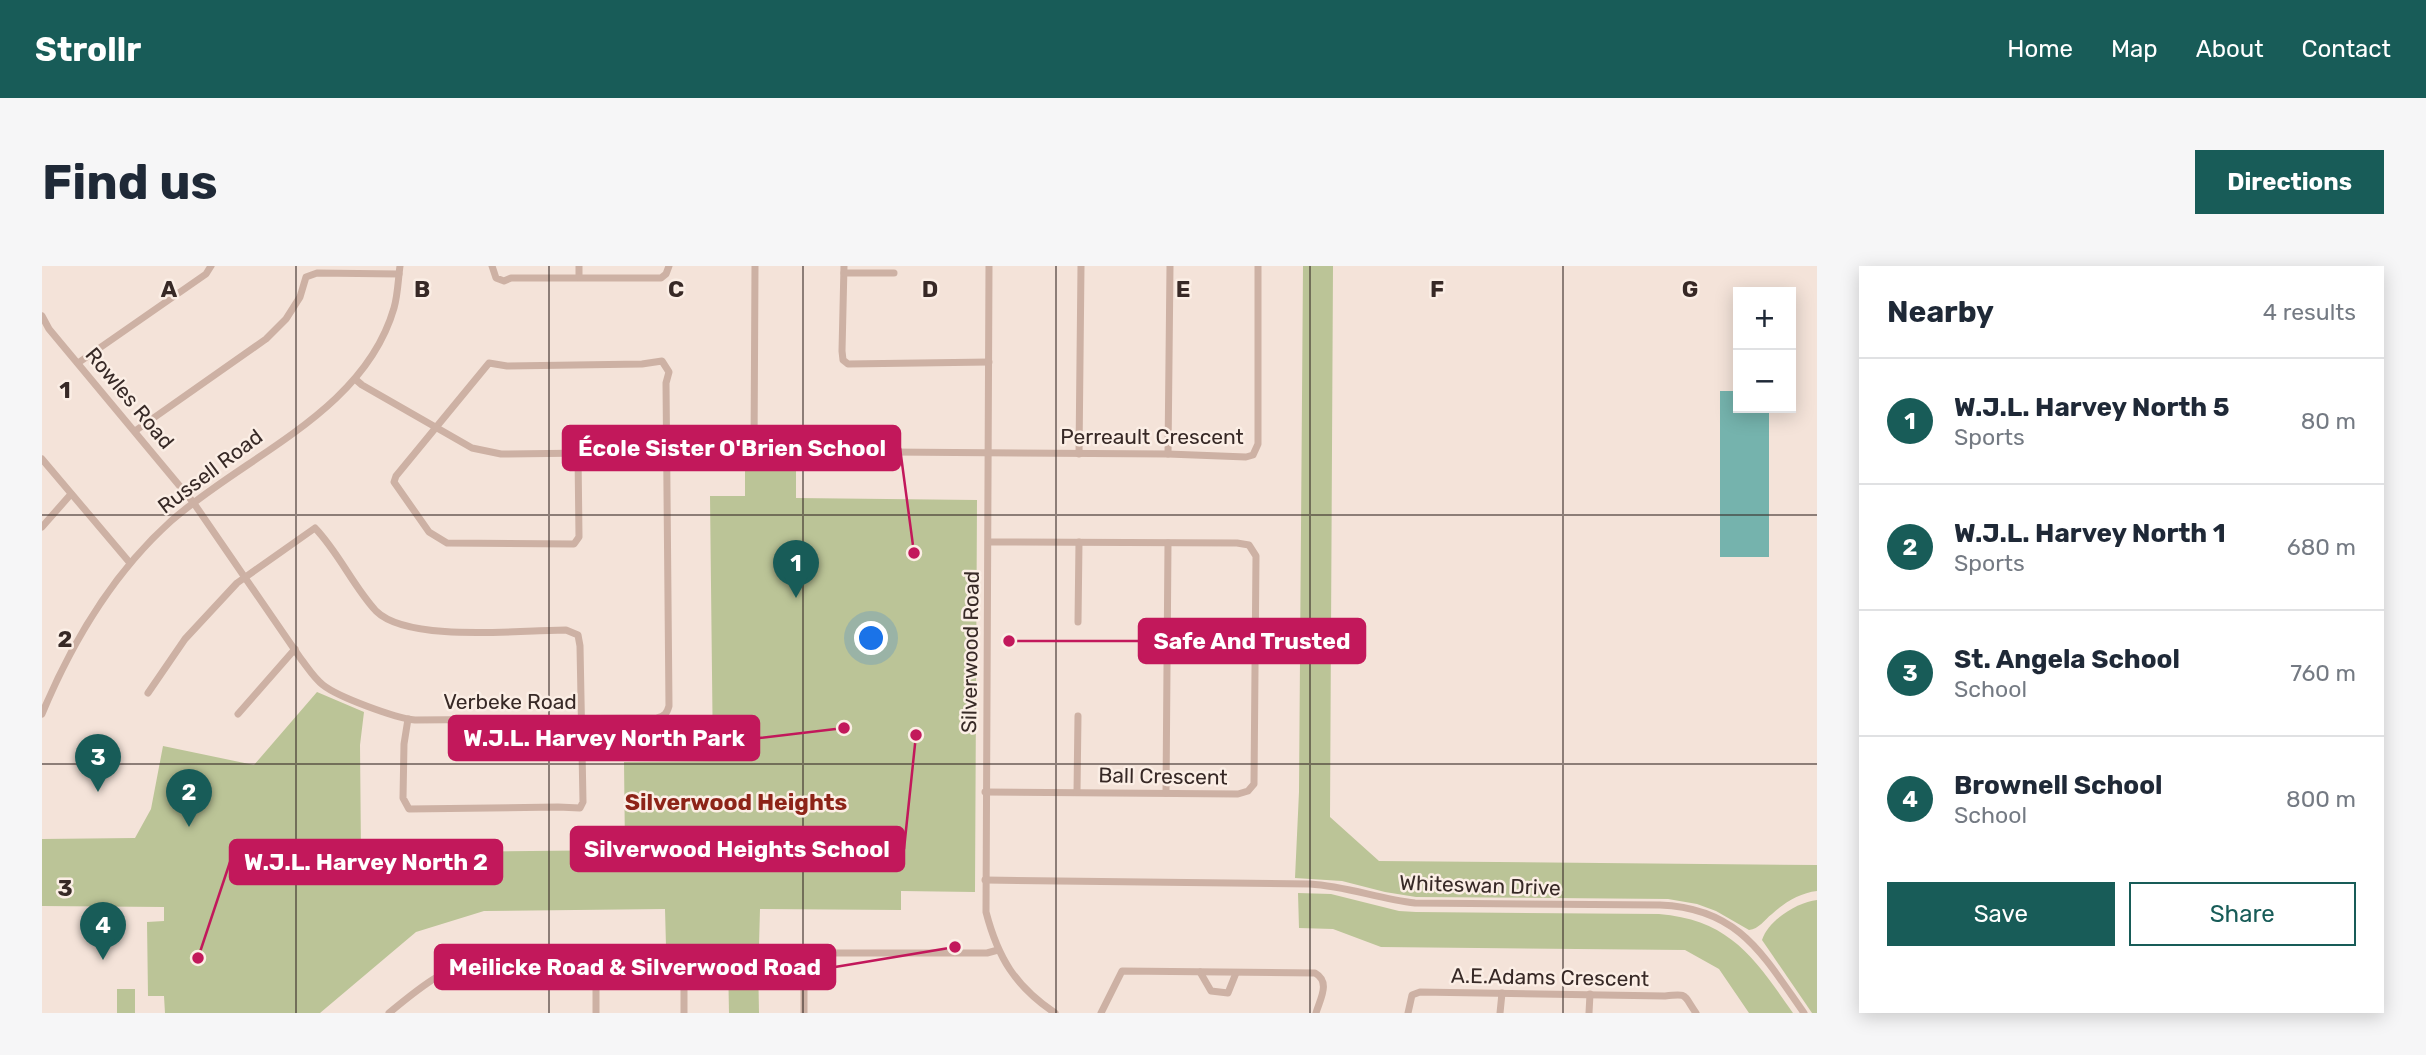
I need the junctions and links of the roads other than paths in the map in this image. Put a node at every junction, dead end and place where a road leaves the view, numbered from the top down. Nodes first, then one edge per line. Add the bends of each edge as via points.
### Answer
1 (211, 266) edge
2 (492, 266) edge
3 (579, 266) edge
4 (669, 266) edge
5 (755, 266) edge
6 (989, 266) edge
7 (1081, 266) edge
8 (1170, 266) edge
9 (1258, 266) edge
10 (844, 269) edge
11 (400, 270) edge
12 (894, 273) dead end
13 (579, 277) junction
14 (42, 316) edge
15 (989, 362) junction
16 (78, 363) junction
17 (355, 379) junction
18 (436, 427) junction
19 (135, 430) junction
20 (754, 451) junction
21 (578, 453) junction
22 (667, 453) junction
23 (988, 453) junction
24 (1079, 454) junction
25 (1168, 454) junction
26 (42, 459) edge
27 (71, 494) junction
28 (193, 502) junction
29 (42, 527) edge
30 (989, 542) junction
31 (1079, 542) junction
32 (1168, 543) junction
33 (130, 563) junction
34 (245, 577) junction
35 (1078, 622) dead end
36 (295, 649) junction
37 (148, 693) dead end
38 (42, 714) edge
39 (238, 714) dead end
40 (1078, 716) dead end
41 (581, 718) junction
42 (408, 719) junction
43 (985, 792) junction
44 (1077, 792) junction
45 (1166, 793) junction
46 (985, 880) junction
47 (998, 950) junction
48 (804, 953) junction
49 (684, 954) junction
50 (596, 955) junction
51 (1200, 972) junction
52 (1236, 973) junction
53 (1502, 993) junction
54 (1590, 994) junction
55 (389, 1013) edge
56 (596, 1013) edge
57 (684, 1013) edge
58 (804, 1013) edge
59 (1055, 1013) edge
60 (1101, 1013) edge
61 (1316, 1013) edge
62 (1408, 1013) edge
63 (1500, 1013) edge
64 (1589, 1013) edge
65 (1696, 1013) edge
66 (1804, 1013) edge

1 - 16 street via 206,274
2 - 13 street via 496,278 504,281
3 - 13 street
4 - 13 street via 661,278
5 - 20 street
6 - 15 street, Silverwood Road
7 - 24 street
8 - 25 street
9 - 25 street, Perreault Crescent via 1257,450 1245,457
10 - 12 street
10 - 15 street via 842,351 848,364
11 - 17 street, Russell Road via 385,331
11 - 19 street via 306,277 286,319 266,339
14 - 16 street, Rowles Road
15 - 23 street, Silverwood Road
16 - 19 street, Rowles Road
17 - 18 street, Perreault Crescent
17 - 28 street, Russell Road via 319,413
18 - 21 street, Perreault Crescent via 471,448 501,454
18 - 21 street via 394,482 429,532 447,543 574,544 579,537
18 - 22 street via 489,363 662,362 669,372
19 - 28 street, Rowles Road
20 - 22 street, Perreault Crescent
20 - 23 street, Perreault Crescent
21 - 22 street, Perreault Crescent
22 - 41 street, Verbeke Road via 667,712 657,718
23 - 24 street, Perreault Crescent
23 - 30 street, Silverwood Road
24 - 25 street, Perreault Crescent
26 - 27 street
27 - 29 street
27 - 33 street
28 - 33 street, Russell Road
28 - 34 street, Verbeke Road
30 - 31 street, Ball Crescent
30 - 43 street, Silverwood Road
31 - 32 street, Ball Crescent
31 - 35 street
32 - 45 street
32 - 45 street, Ball Crescent via 1244,544 1255,556 1254,784 1238,794
33 - 38 street, Russell Road via 76,642
34 - 36 street, Verbeke Road
34 - 37 street via 202,618
34 - 41 street via 315,528 374,609 390,619 428,631 574,632 580,640
36 - 39 street
36 - 42 street, Verbeke Road via 332,691
40 - 44 street
41 - 42 street, Verbeke Road
41 - 42 street via 583,802 580,808 571,809 409,809 402,798
43 - 44 street, Ball Crescent
43 - 46 street, Silverwood Road
44 - 45 street, Ball Crescent
46 - 47 street, Silverwood Road via 986,912
46 - 66 street, Whiteswan Drive via 1310,884 1415,903 1685,908 1718,919 1755,945
47 - 48 street via 987,954
47 - 59 street, Silverwood Road via 1020,985
48 - 49 street
48 - 58 street
49 - 50 street
49 - 57 street
50 - 55 street via 494,956 470,961 427,981
50 - 56 street
51 - 52 street
51 - 52 street via 1211,991 1228,993
51 - 60 street via 1122,971
52 - 61 street via 1318,974 1324,986
53 - 54 street, A.E.Adams Crescent
53 - 62 street, A.E.Adams Crescent via 1417,992
53 - 63 street
54 - 64 street
54 - 65 street, A.E.Adams Crescent via 1679,993 1688,998

